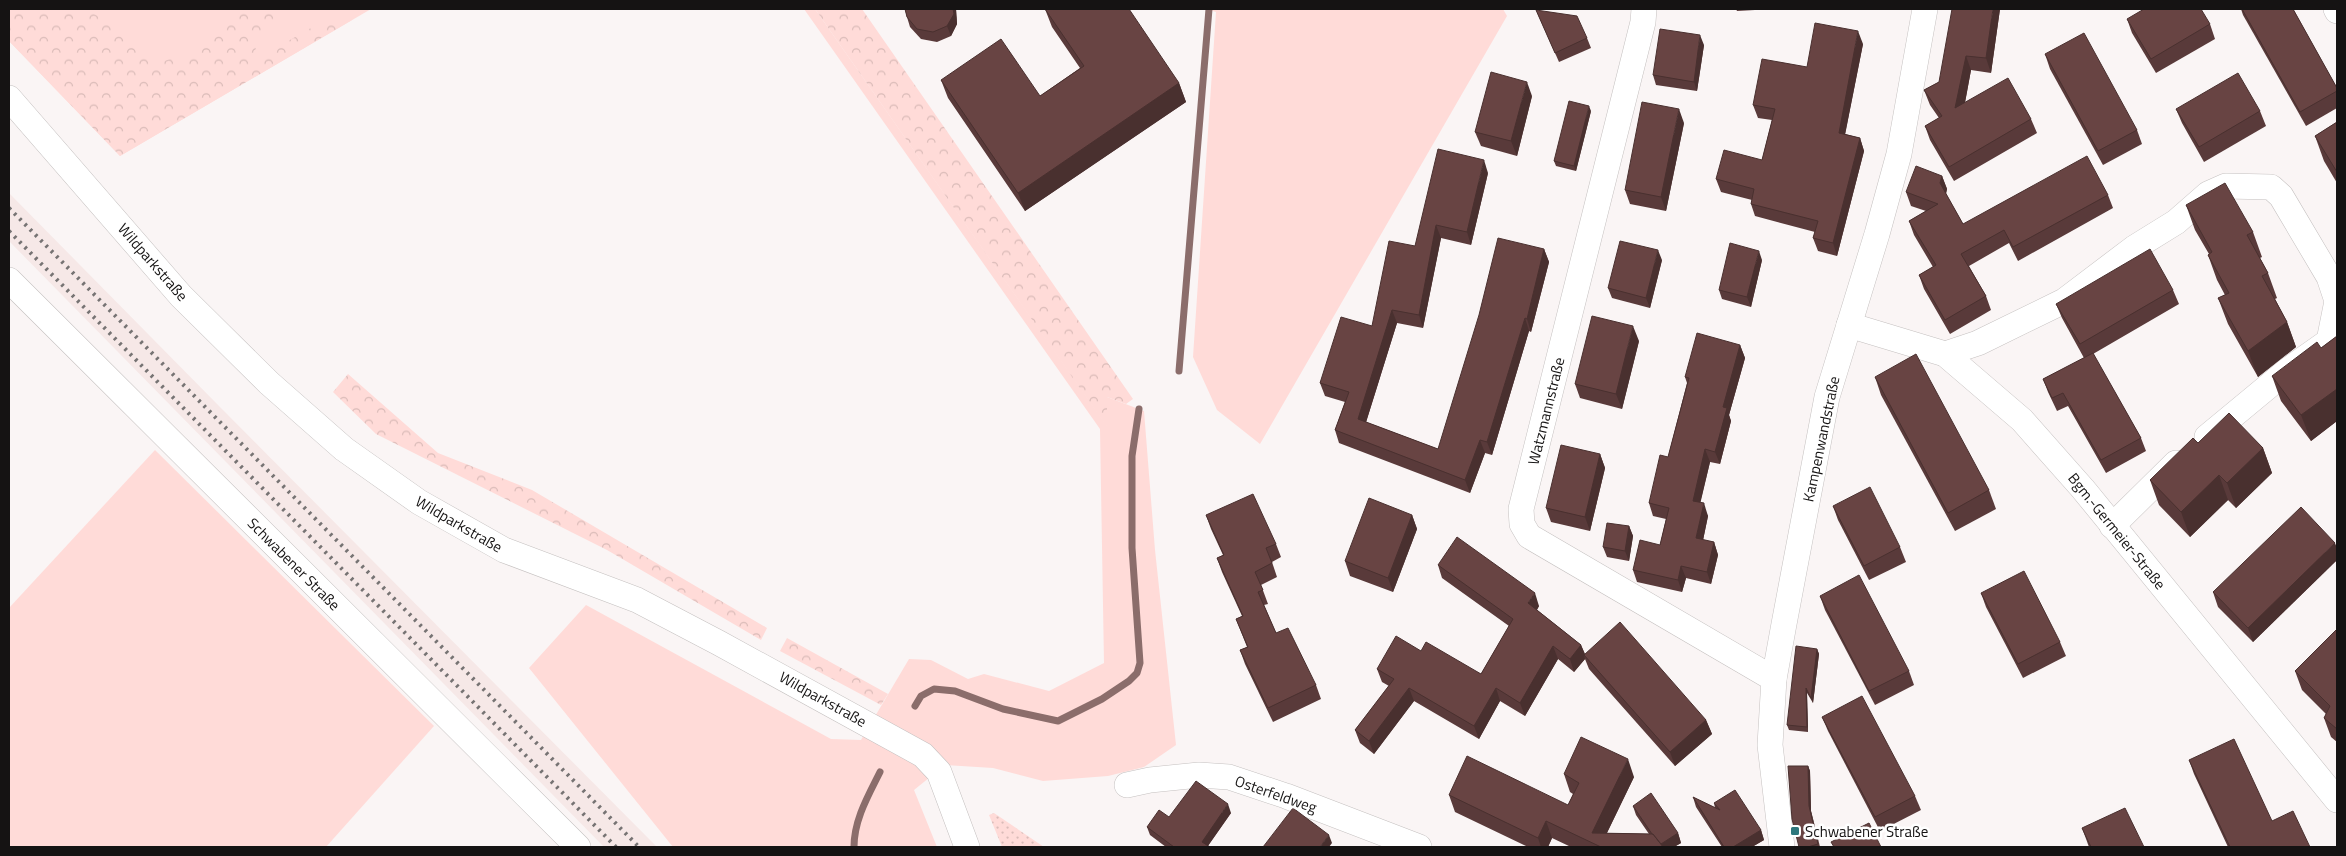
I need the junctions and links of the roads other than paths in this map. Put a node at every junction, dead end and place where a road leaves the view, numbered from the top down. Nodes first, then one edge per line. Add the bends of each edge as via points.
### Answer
1 (1644, 9) edge
2 (1925, 9) edge
3 (9, 98) edge
4 (9, 280) edge
5 (1850, 325) junction
6 (1945, 354) junction
7 (2112, 526) junction
8 (1774, 679) junction
9 (1127, 785) dead end
10 (2337, 800) edge
11 (578, 847) edge
12 (967, 847) edge
13 (1419, 847) edge
14 (1782, 847) edge

1 - 8 street, Watzmannstraße via 1521,508 1522,524 1529,536
2 - 5 street, Kampenwandstraße via 1898,154
3 - 12 street, Wildparkstraße via 181,296 269,383 344,449 419,502 504,550 637,600 923,755 939,772
4 - 11 street, Schwabener Straße
5 - 6 street, Bgm.-Germeier-Straße
5 - 8 street, Kampenwandstraße via 1827,397
6 - 7 street, Bgm.-Germeier-Straße via 2022,420
6 - 7 street via 1978,343 2064,301 2134,248 2176,222 2208,194 2226,186 2272,187 2281,196 2329,277 2337,301 2329,341 2288,370 2179,460
7 - 10 street, Bgm.-Germeier-Straße
8 - 14 street, Kampenwandstraße via 1770,744
9 - 13 street, Osterfeldweg via 1199,775 1229,778 1286,796

